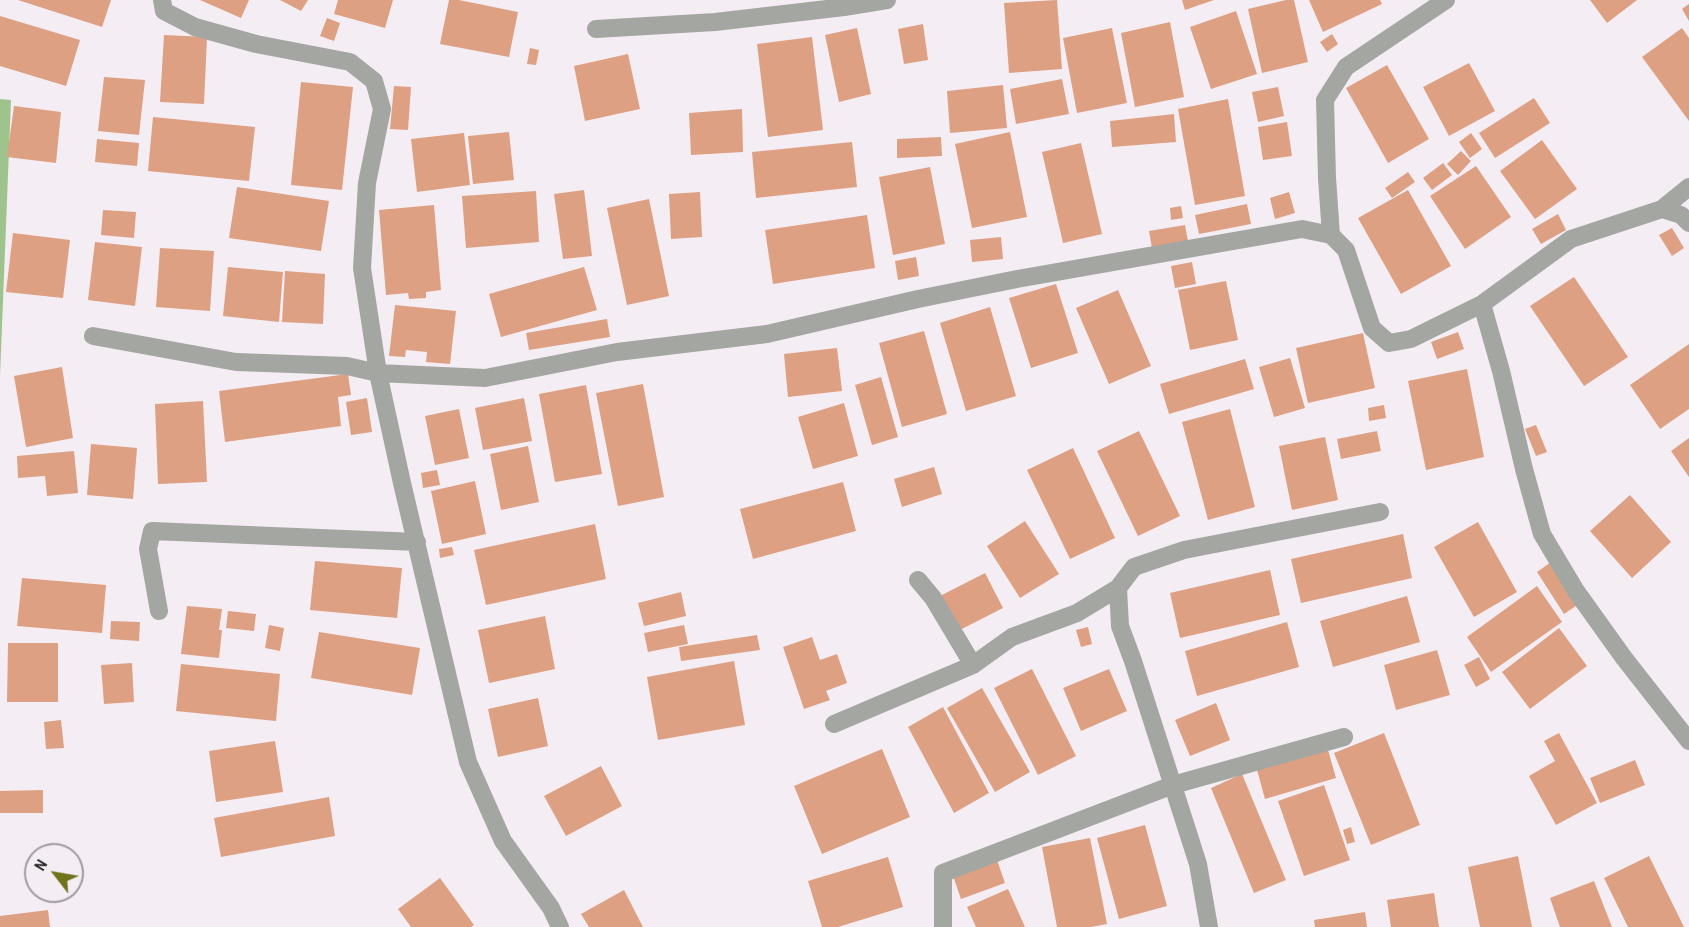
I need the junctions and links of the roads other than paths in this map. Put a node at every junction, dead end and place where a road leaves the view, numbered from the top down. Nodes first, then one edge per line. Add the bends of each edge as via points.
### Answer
1 (162, 0) edge
2 (887, 0) edge
3 (1446, 0) edge
4 (596, 29) dead end
5 (1689, 187) edge
6 (1662, 208) junction
7 (1689, 223) edge
8 (1331, 235) junction
9 (1482, 304) junction
10 (93, 336) dead end
11 (378, 374) junction
12 (1380, 512) dead end
13 (417, 542) junction
14 (918, 580) dead end
15 (1118, 588) junction
16 (159, 611) dead end
17 (973, 665) junction
18 (834, 724) dead end
19 (1344, 737) dead end
20 (1689, 741) edge
21 (1173, 785) junction
22 (560, 927) edge
23 (943, 927) edge
24 (1209, 927) edge

1 - 11 street via 164,11 195,27 256,44 350,62 374,81 382,109 367,183 362,268
2 - 4 street via 715,22
3 - 8 street via 1346,67 1325,100
5 - 6 street
6 - 7 street via 1681,215
6 - 9 street via 1571,239
8 - 9 street via 1346,250 1372,328 1389,343 1411,339
8 - 11 street via 1302,229 1006,281 767,334 617,352 485,378
9 - 20 street via 1542,534 1624,658
10 - 11 street via 236,362 347,366
11 - 13 street
12 - 15 street via 1184,550 1134,567
13 - 16 street via 152,531 148,549
13 - 22 street via 468,762 503,841 552,908
14 - 17 street
15 - 17 street via 1077,613 1012,637
15 - 21 street via 1120,626
17 - 18 street
19 - 21 street
21 - 23 street via 943,873
21 - 24 street via 1198,864

